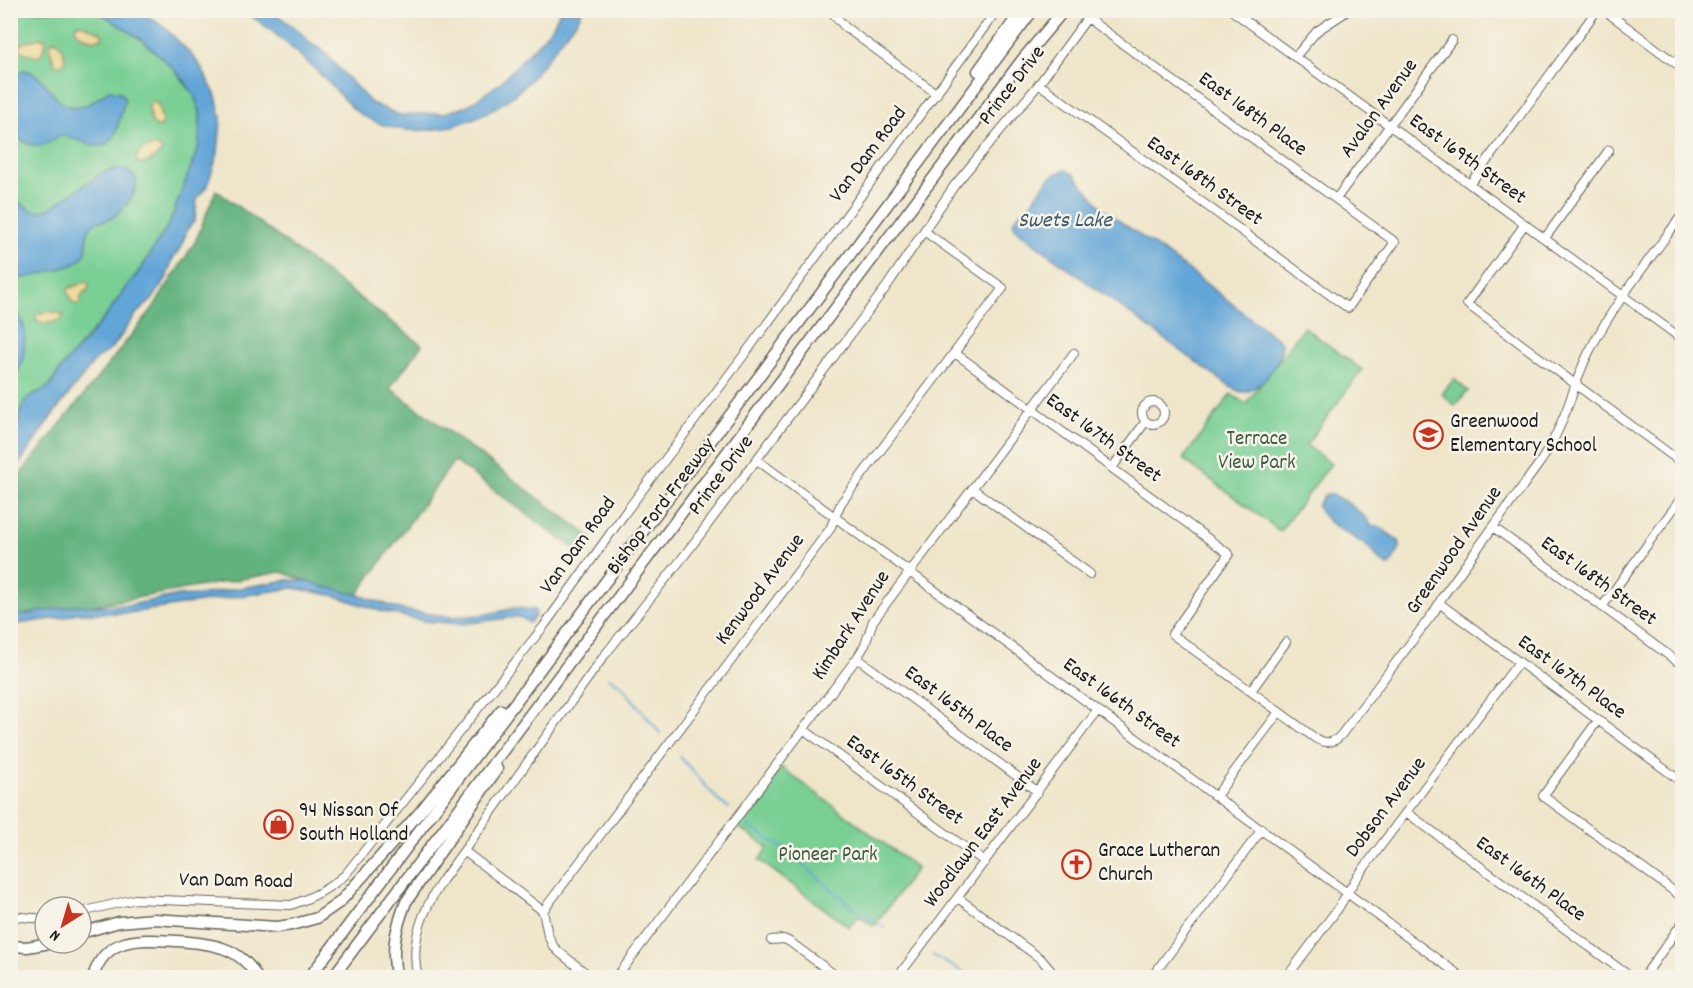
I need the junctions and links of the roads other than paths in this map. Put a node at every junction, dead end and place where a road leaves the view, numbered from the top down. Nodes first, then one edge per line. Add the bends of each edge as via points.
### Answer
1 (830, 10) edge
2 (997, 10) edge
3 (1022, 10) edge
4 (1033, 10) edge
5 (1055, 10) edge
6 (1064, 10) edge
7 (1093, 10) edge
8 (1230, 10) edge
9 (1349, 10) edge
10 (1597, 10) edge
11 (1604, 10) edge
12 (1087, 18) junction
13 (1452, 40) dead end
14 (1683, 54) edge
15 (1294, 57) junction
16 (1022, 60) junction
17 (1679, 65) edge
18 (1039, 84) junction
19 (936, 94) junction
20 (1389, 126) junction
21 (938, 135) junction
22 (1609, 150) dead end
23 (1470, 184) junction
24 (1336, 199) junction
25 (1683, 215) edge
26 (1525, 224) junction
27 (924, 231) junction
28 (1545, 238) junction
29 (1395, 242) joint
30 (1624, 296) junction
31 (1683, 339) edge
32 (955, 353) junction
33 (1074, 353) dead end
34 (1576, 384) junction
35 (1032, 409) junction
36 (1146, 421) dead end
37 (757, 460) junction
38 (1683, 463) edge
39 (1112, 468) junction
40 (973, 489) junction
41 (1683, 497) edge
42 (835, 518) junction
43 (1493, 527) junction
44 (909, 572) junction
45 (1090, 574) dead end
46 (1439, 603) junction
47 (1602, 607) junction
48 (1286, 642) dead end
49 (857, 658) junction
50 (1519, 662) junction
51 (1682, 664) edge
52 (530, 680) junction
53 (1251, 691) junction
54 (1098, 710) junction
55 (1279, 712) junction
56 (1598, 720) junction
57 (523, 724) junction
58 (802, 729) junction
59 (1683, 782) edge
60 (1038, 792) junction
61 (1216, 796) junction
62 (1406, 812) junction
63 (1262, 829) junction
64 (464, 851) junction
65 (985, 862) junction
66 (1348, 892) junction
67 (1683, 897) edge
68 (958, 898) junction
69 (93, 909) edge
70 (543, 911) junction
71 (10, 916) edge
72 (33, 918) edge
73 (1683, 923) edge
74 (93, 930) edge
75 (771, 940) dead end
76 (10, 946) edge
77 (33, 946) edge
78 (93, 978) edge
79 (257, 978) edge
80 (309, 978) edge
81 (332, 978) edge
82 (397, 978) edge
83 (418, 978) edge
84 (592, 978) edge
85 (616, 978) edge
86 (838, 978) edge
87 (897, 978) edge
88 (1057, 978) edge
89 (1151, 978) edge
90 (1286, 978) edge
91 (1463, 978) edge
92 (1632, 978) edge
93 (1643, 978) edge

1 - 19 street via 845,27
2 - 19 street, Van Dam Road
3 - 21 highway via 959,97
4 - 21 highway
5 - 16 highway
6 - 16 highway
7 - 12 street, Prince Drive
8 - 15 street, East 169th Street
9 - 15 street via 1317,31
10 - 23 street
11 - 17 street
12 - 18 street, Prince Drive
12 - 24 street, East 168th Place
13 - 20 street, Avalon Avenue
14 - 17 street
15 - 20 street, East 169th Street
16 - 57 highway, Bishop Ford Freeway
18 - 27 street, Prince Drive via 954,186
18 - 29 street, East 168th Street via 1348,308
19 - 69 street, Van Dam Road via 544,626 345,875 312,898 291,905 152,899
20 - 23 street, East 169th Street
20 - 24 street, Avalon Avenue
21 - 52 highway, Bishop Ford Freeway
22 - 28 street
23 - 26 street, East 169th Street
24 - 29 street, East 168th Place
25 - 30 street, Greenwood Avenue
26 - 28 street, East 169th Street
26 - 34 street via 1467,304
27 - 32 street, Kenwood Avenue via 1003,288
27 - 37 street, Prince Drive
28 - 30 street, East 169th Street
30 - 31 street, East 169th Street
30 - 34 street, Greenwood Avenue via 1590,351
32 - 35 street, East 167th Street
32 - 42 street, Kenwood Avenue via 842,503
33 - 35 street, Kimbark Avenue
34 - 38 street
34 - 43 street, Greenwood Avenue via 1557,434
35 - 39 street, East 167th Street
35 - 40 street, Kimbark Avenue
36 - 39 street
37 - 42 street, East 166th Street
37 - 64 street, Prince Drive via 604,656
39 - 53 street, East 167th Street via 1229,554 1172,634
40 - 44 street, Kimbark Avenue
40 - 45 street
41 - 47 street
42 - 44 street, East 166th Street
42 - 70 street, Kenwood Avenue
43 - 46 street, Greenwood Avenue
43 - 47 street, East 168th Street
44 - 49 street, Kimbark Avenue via 873,621
44 - 54 street, East 166th Street
46 - 50 street, East 167th Place
46 - 55 street, Greenwood Avenue via 1338,738 1325,743
47 - 51 street, East 168th Street
48 - 53 street
49 - 58 street, Kimbark Avenue
49 - 60 street, East 165th Place
50 - 56 street, East 167th Place
50 - 62 street, Dobson Avenue
52 - 74 highway via 492,718 420,812 352,889 317,918 277,927 135,920
52 - 80 highway, Bishop Ford Freeway
53 - 55 street
54 - 60 street, Woodlawn East Avenue
54 - 61 street, East 166th Street
55 - 61 street
56 - 59 street, East 167th Place
56 - 67 street via 1543,796
57 - 81 highway, Bishop Ford Freeway
57 - 82 highway via 487,787 406,902 394,946
58 - 65 street, East 165th Street
58 - 85 street, Kimbark Avenue
60 - 65 street, Woodlawn East Avenue
61 - 63 street, East 166th Street
62 - 66 street, Dobson Avenue
62 - 92 street, East 166th Place
63 - 66 street, East 166th Street
63 - 89 street
64 - 70 street
64 - 83 street, Prince Drive via 433,894 420,922 415,948
65 - 68 street, Woodlawn East Avenue
66 - 90 street, Dobson Avenue
66 - 91 street, East 166th Street
68 - 87 street, Woodlawn East Avenue
68 - 88 street via 1041,959
70 - 84 street via 553,946
71 - 72 street
73 - 93 street
75 - 86 street via 790,942
76 - 77 highway
78 - 79 highway via 110,950 133,940 148,939 223,947 243,959

